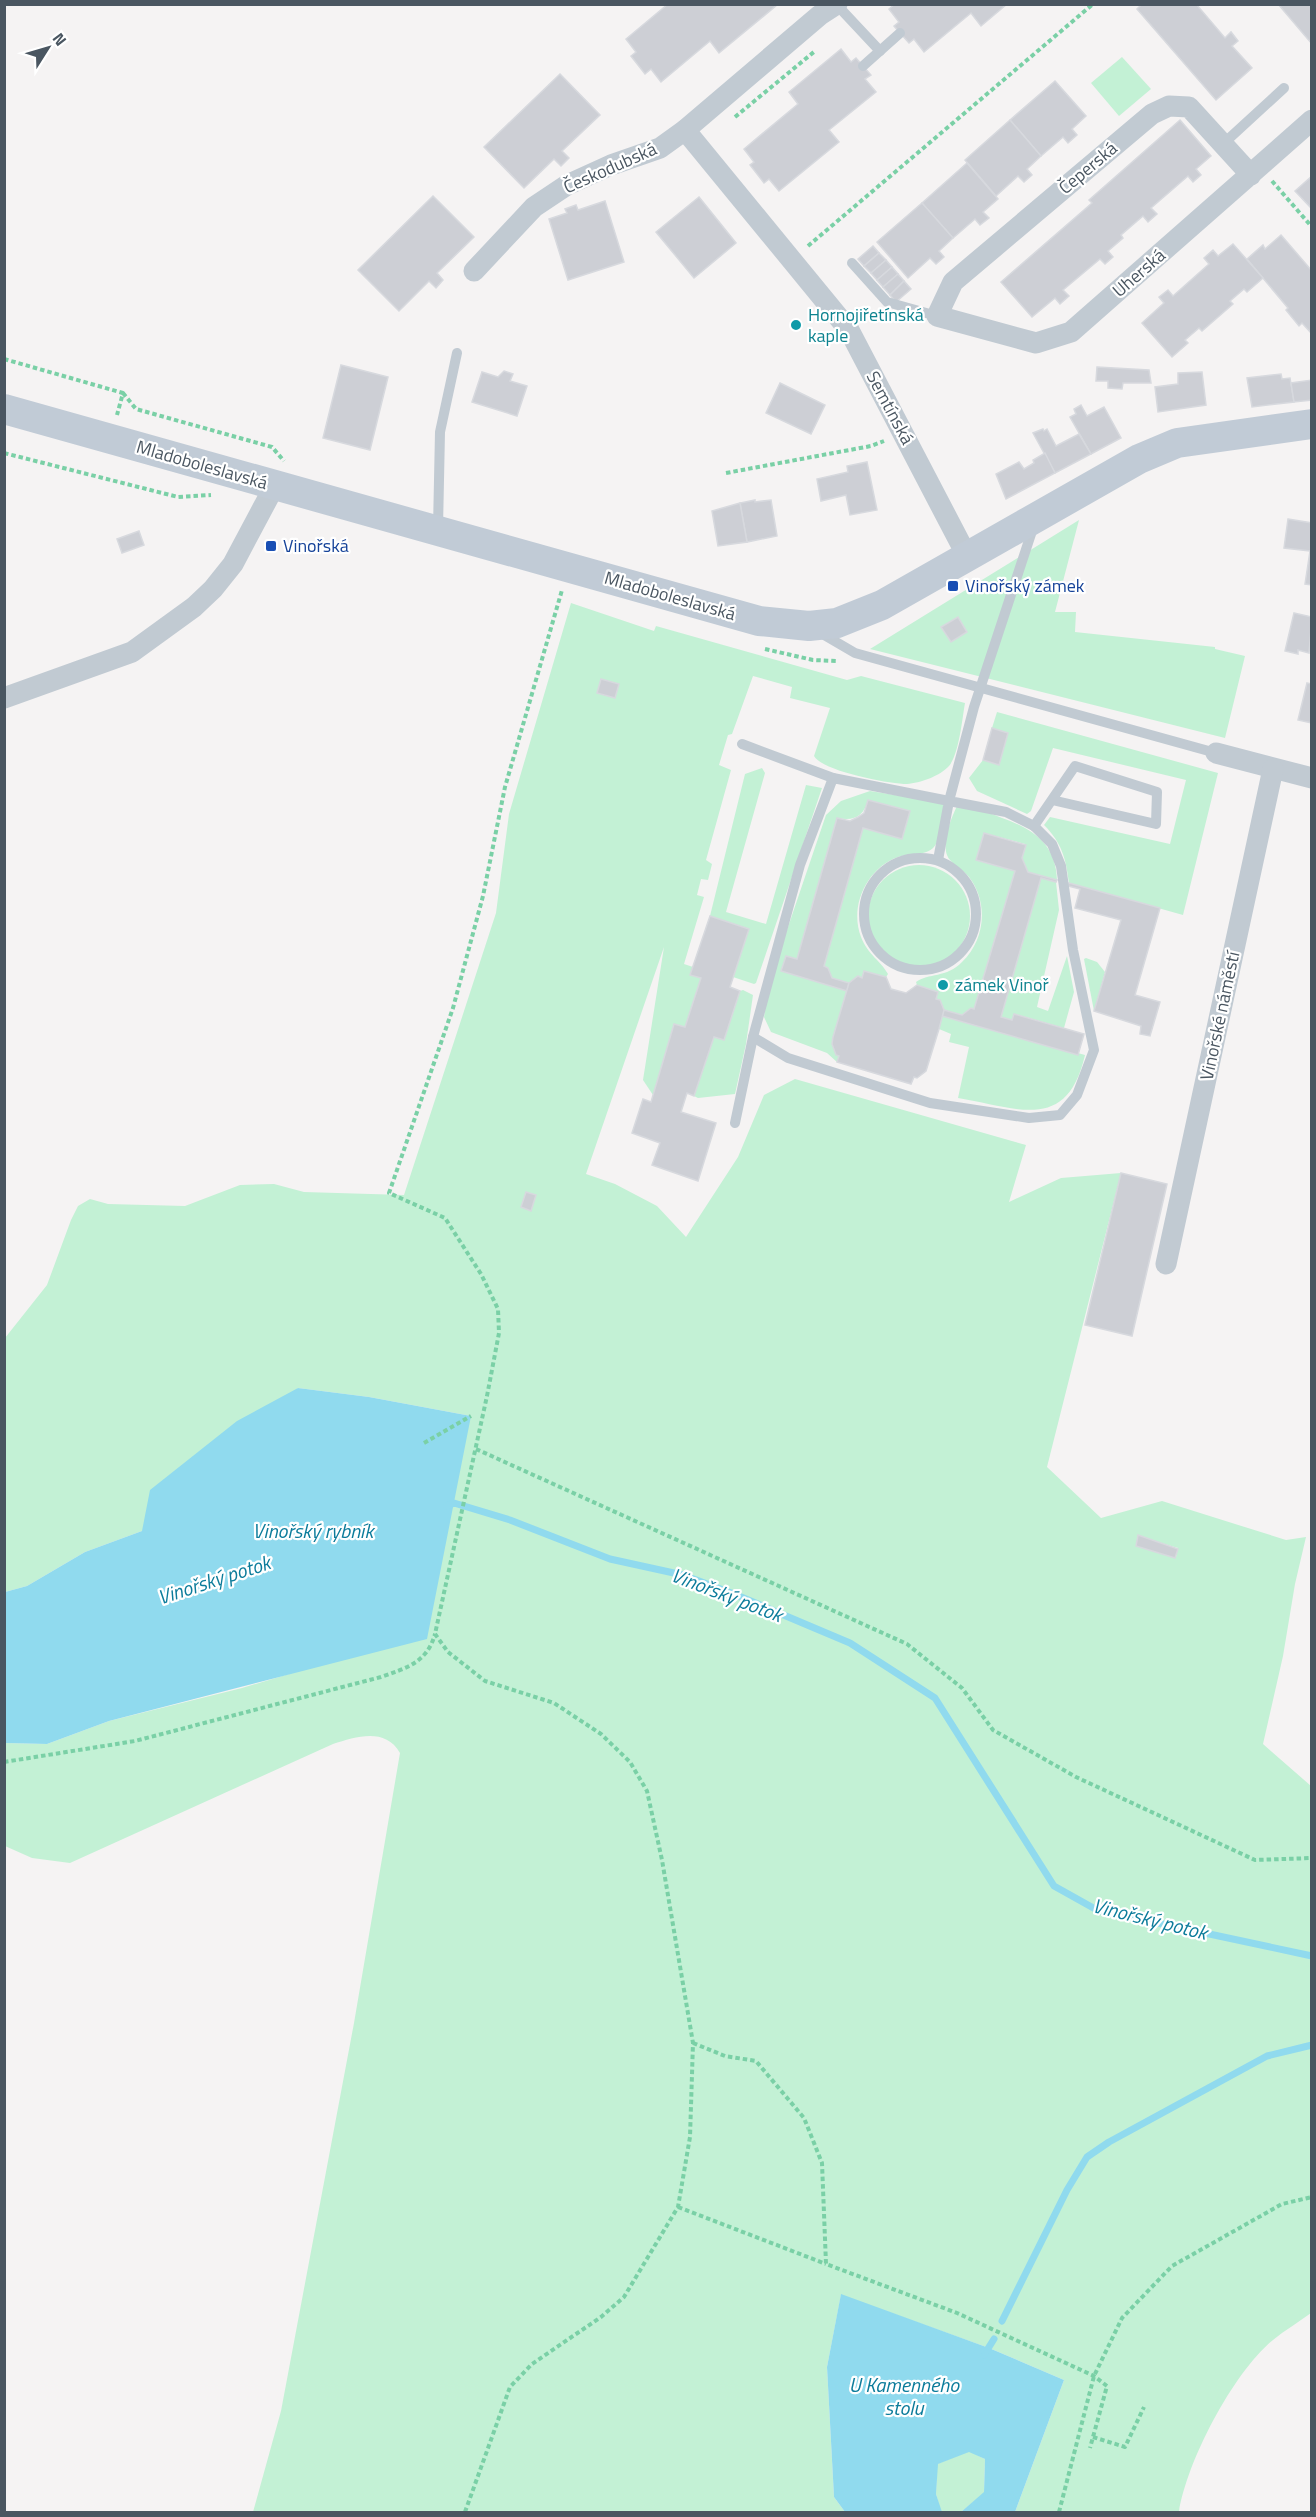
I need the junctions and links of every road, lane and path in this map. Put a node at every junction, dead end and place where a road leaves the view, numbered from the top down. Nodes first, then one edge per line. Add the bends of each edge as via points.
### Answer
1 (1093, 4) edge
2 (837, 5) edge
3 (900, 33) dead end
4 (815, 51) dead end
5 (880, 51) junction
6 (863, 66) dead end
7 (1284, 88) dead end
8 (730, 118) dead end
9 (1311, 120) edge
10 (685, 130) junction
11 (1223, 144) junction
12 (1256, 171) junction
13 (1311, 227) edge
14 (791, 260) junction
15 (852, 263) dead end
16 (474, 271) dead end
17 (937, 316) junction
18 (457, 353) dead end
19 (4, 359) edge
20 (123, 393) junction
21 (4, 409) edge
22 (1311, 424) edge
23 (904, 433) junction
24 (110, 439) junction
25 (4, 453) edge
26 (726, 473) dead end
27 (282, 477) junction
28 (222, 498) dead end
29 (1037, 517) junction
30 (438, 531) junction
31 (967, 556) junction
32 (561, 592) dead end
33 (809, 626) junction
34 (981, 687) junction
35 (4, 698) edge
36 (742, 744) dead end
37 (1216, 753) joint
38 (1273, 769) junction
39 (833, 778) junction
40 (1311, 778) edge
41 (1052, 800) junction
42 (949, 801) junction
43 (1034, 826) junction
44 (938, 860) junction
45 (753, 1037) junction
46 (735, 1123) dead end
47 (1166, 1264) dead end
48 (471, 1416) dead end
49 (424, 1443) dead end
50 (476, 1449) junction
51 (435, 1634) junction
52 (4, 1762) edge
53 (1311, 1858) edge
54 (693, 2043) junction
55 (1311, 2197) edge
56 (678, 2207) junction
57 (826, 2264) junction
58 (1094, 2376) junction
59 (1144, 2407) dead end
60 (1093, 2437) junction
61 (1090, 2448) dead end
62 (465, 2512) edge
63 (1059, 2512) edge

1 - 14 path
2 - 5 lane
2 - 10 street, Českodubská via 819,15
3 - 5 lane
4 - 8 path via 737,117
5 - 6 lane
7 - 11 lane
9 - 12 street, Uherská
10 - 14 street, Semtínská
10 - 16 street, Českodubská via 660,148 558,190 534,207
11 - 12 street, Čeperská
11 - 17 street, Čeperská via 1189,107 1169,106 1152,114 953,282
12 - 13 path
12 - 17 street, Uherská via 1071,332 1036,343
14 - 23 street, Semtínská via 849,330
15 - 17 lane via 887,302
18 - 30 lane via 440,432
19 - 20 path
20 - 24 path
20 - 27 path via 135,409 272,447
21 - 24 main road, Mladoboleslavská
22 - 29 main road, Mladoboleslavská via 1177,443 1139,459
23 - 26 path via 871,446
23 - 31 street, Semtínská
24 - 27 main road, Mladoboleslavská
25 - 28 path via 178,497
27 - 30 main road, Mladoboleslavská
27 - 35 street via 233,564 188,613 132,652
29 - 31 main road, Mladoboleslavská
29 - 34 lane
30 - 33 main road, Mladoboleslavská via 759,621
31 - 33 main road, Mladoboleslavská via 882,605 837,623
32 - 50 path via 505,787 483,896 453,1008 389,1193 445,1218 498,1309 499,1333
33 - 34 lane via 855,653
34 - 37 lane
34 - 42 lane
36 - 39 lane
37 - 38 street
38 - 40 street
38 - 47 street, Vinořské náměstí
39 - 42 lane
39 - 45 lane via 800,865
41 - 41 lane via 1075,766 1157,792 1155,825
41 - 43 lane
42 - 43 lane via 1006,812
42 - 44 lane
43 - 45 lane via 1052,844 1061,866 1073,950 1094,1050 1077,1095 1059,1115 1029,1118 930,1103 788,1058
44 - 44 lane via 920,857 886,868 866,897 867,933 888,961 906,969 944,965 972,939 976,901 955,868
45 - 46 lane
48 - 49 path
50 - 51 path
50 - 53 path via 907,1644 962,1688 993,1730 1076,1777 1255,1860
51 - 52 path via 429,1650 413,1665 381,1677 135,1741
51 - 54 path via 448,1652 485,1681 554,1703 601,1734 630,1762 647,1791
54 - 56 path via 690,2137
54 - 57 path via 724,2056 756,2061 804,2118 822,2163
55 - 58 path via 1282,2204 1172,2266 1122,2318
56 - 57 path
56 - 62 path via 624,2297 601,2318 532,2364 510,2387
57 - 58 path via 957,2313
58 - 60 path via 1107,2386
58 - 63 path
59 - 60 path via 1125,2447
60 - 61 path

